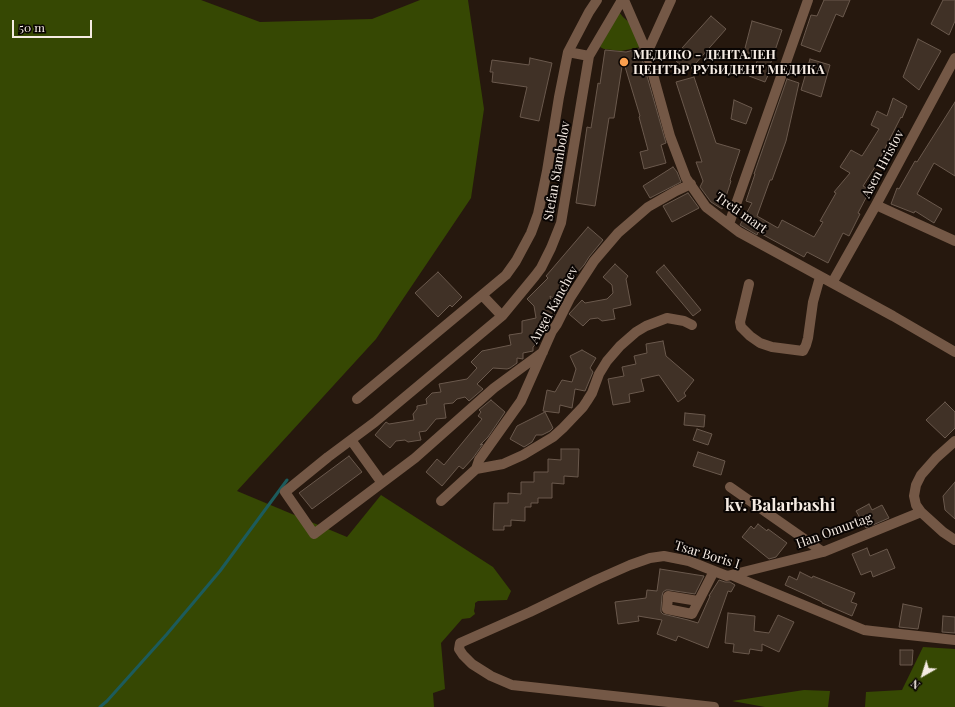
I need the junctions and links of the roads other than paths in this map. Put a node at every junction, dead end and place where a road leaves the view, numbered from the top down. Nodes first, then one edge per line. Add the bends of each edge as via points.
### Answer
1 (597, 0) edge
2 (623, 0) edge
3 (671, 0) edge
4 (808, 0) edge
5 (568, 52) junction
6 (647, 53) junction
7 (589, 56) junction
8 (955, 58) edge
9 (691, 184) junction
10 (876, 205) junction
11 (728, 224) junction
12 (955, 241) edge
13 (820, 277) junction
14 (832, 283) junction
15 (749, 284) dead end
16 (482, 295) junction
17 (502, 316) junction
18 (692, 325) dead end
19 (543, 352) junction
20 (955, 352) edge
21 (357, 399) dead end
22 (351, 440) junction
23 (955, 441) edge
24 (476, 469) junction
25 (382, 483) junction
26 (730, 487) dead end
27 (441, 500) dead end
28 (921, 512) junction
29 (955, 540) edge
30 (823, 552) junction
31 (714, 571) junction
32 (731, 575) junction
33 (698, 601) dead end
34 (955, 640) edge
35 (714, 707) edge

1 - 5 street, Stefan Stambolov
2 - 6 street, Treti mart
2 - 7 street, Stefan Stambolov
3 - 6 street
4 - 11 street
5 - 7 street
5 - 16 street, Stefan Stambolov via 548,172 537,219 524,247 506,275
6 - 9 street, Treti mart via 670,136 686,178
7 - 17 street, Stefan Stambolov via 559,231 541,268
8 - 10 street, Asen Hristov
9 - 11 street, Treti mart via 706,207
9 - 19 street, Angel Kanchev via 648,207 613,239 594,261 570,298
10 - 12 street
10 - 14 street, Asen Hristov
11 - 13 street, Treti mart
13 - 14 street, Treti mart
13 - 15 street via 804,351 760,343 742,327 740,322
14 - 20 street, Treti mart
16 - 17 street
16 - 21 street, Stefan Stambolov
17 - 22 street, Stefan Stambolov
18 - 24 street via 666,318 641,329 627,339 607,361 583,407 553,437 503,464
19 - 24 street, Angel Kanchev via 521,401 479,460
19 - 25 street via 494,388 416,458
22 - 25 street
22 - 25 street, Stefan Stambolov via 285,492 314,534
23 - 28 street via 928,466 918,481 914,496
24 - 27 street
26 - 30 street
28 - 29 street
28 - 30 street, Han Omurtag
30 - 32 street, Han Omurtag
31 - 32 street, Tsar Boris I
31 - 33 street
31 - 35 street, Tsar Boris I via 676,558 650,558 460,643 459,650 472,664 512,685
32 - 34 street, Tsar Boris I via 864,630

